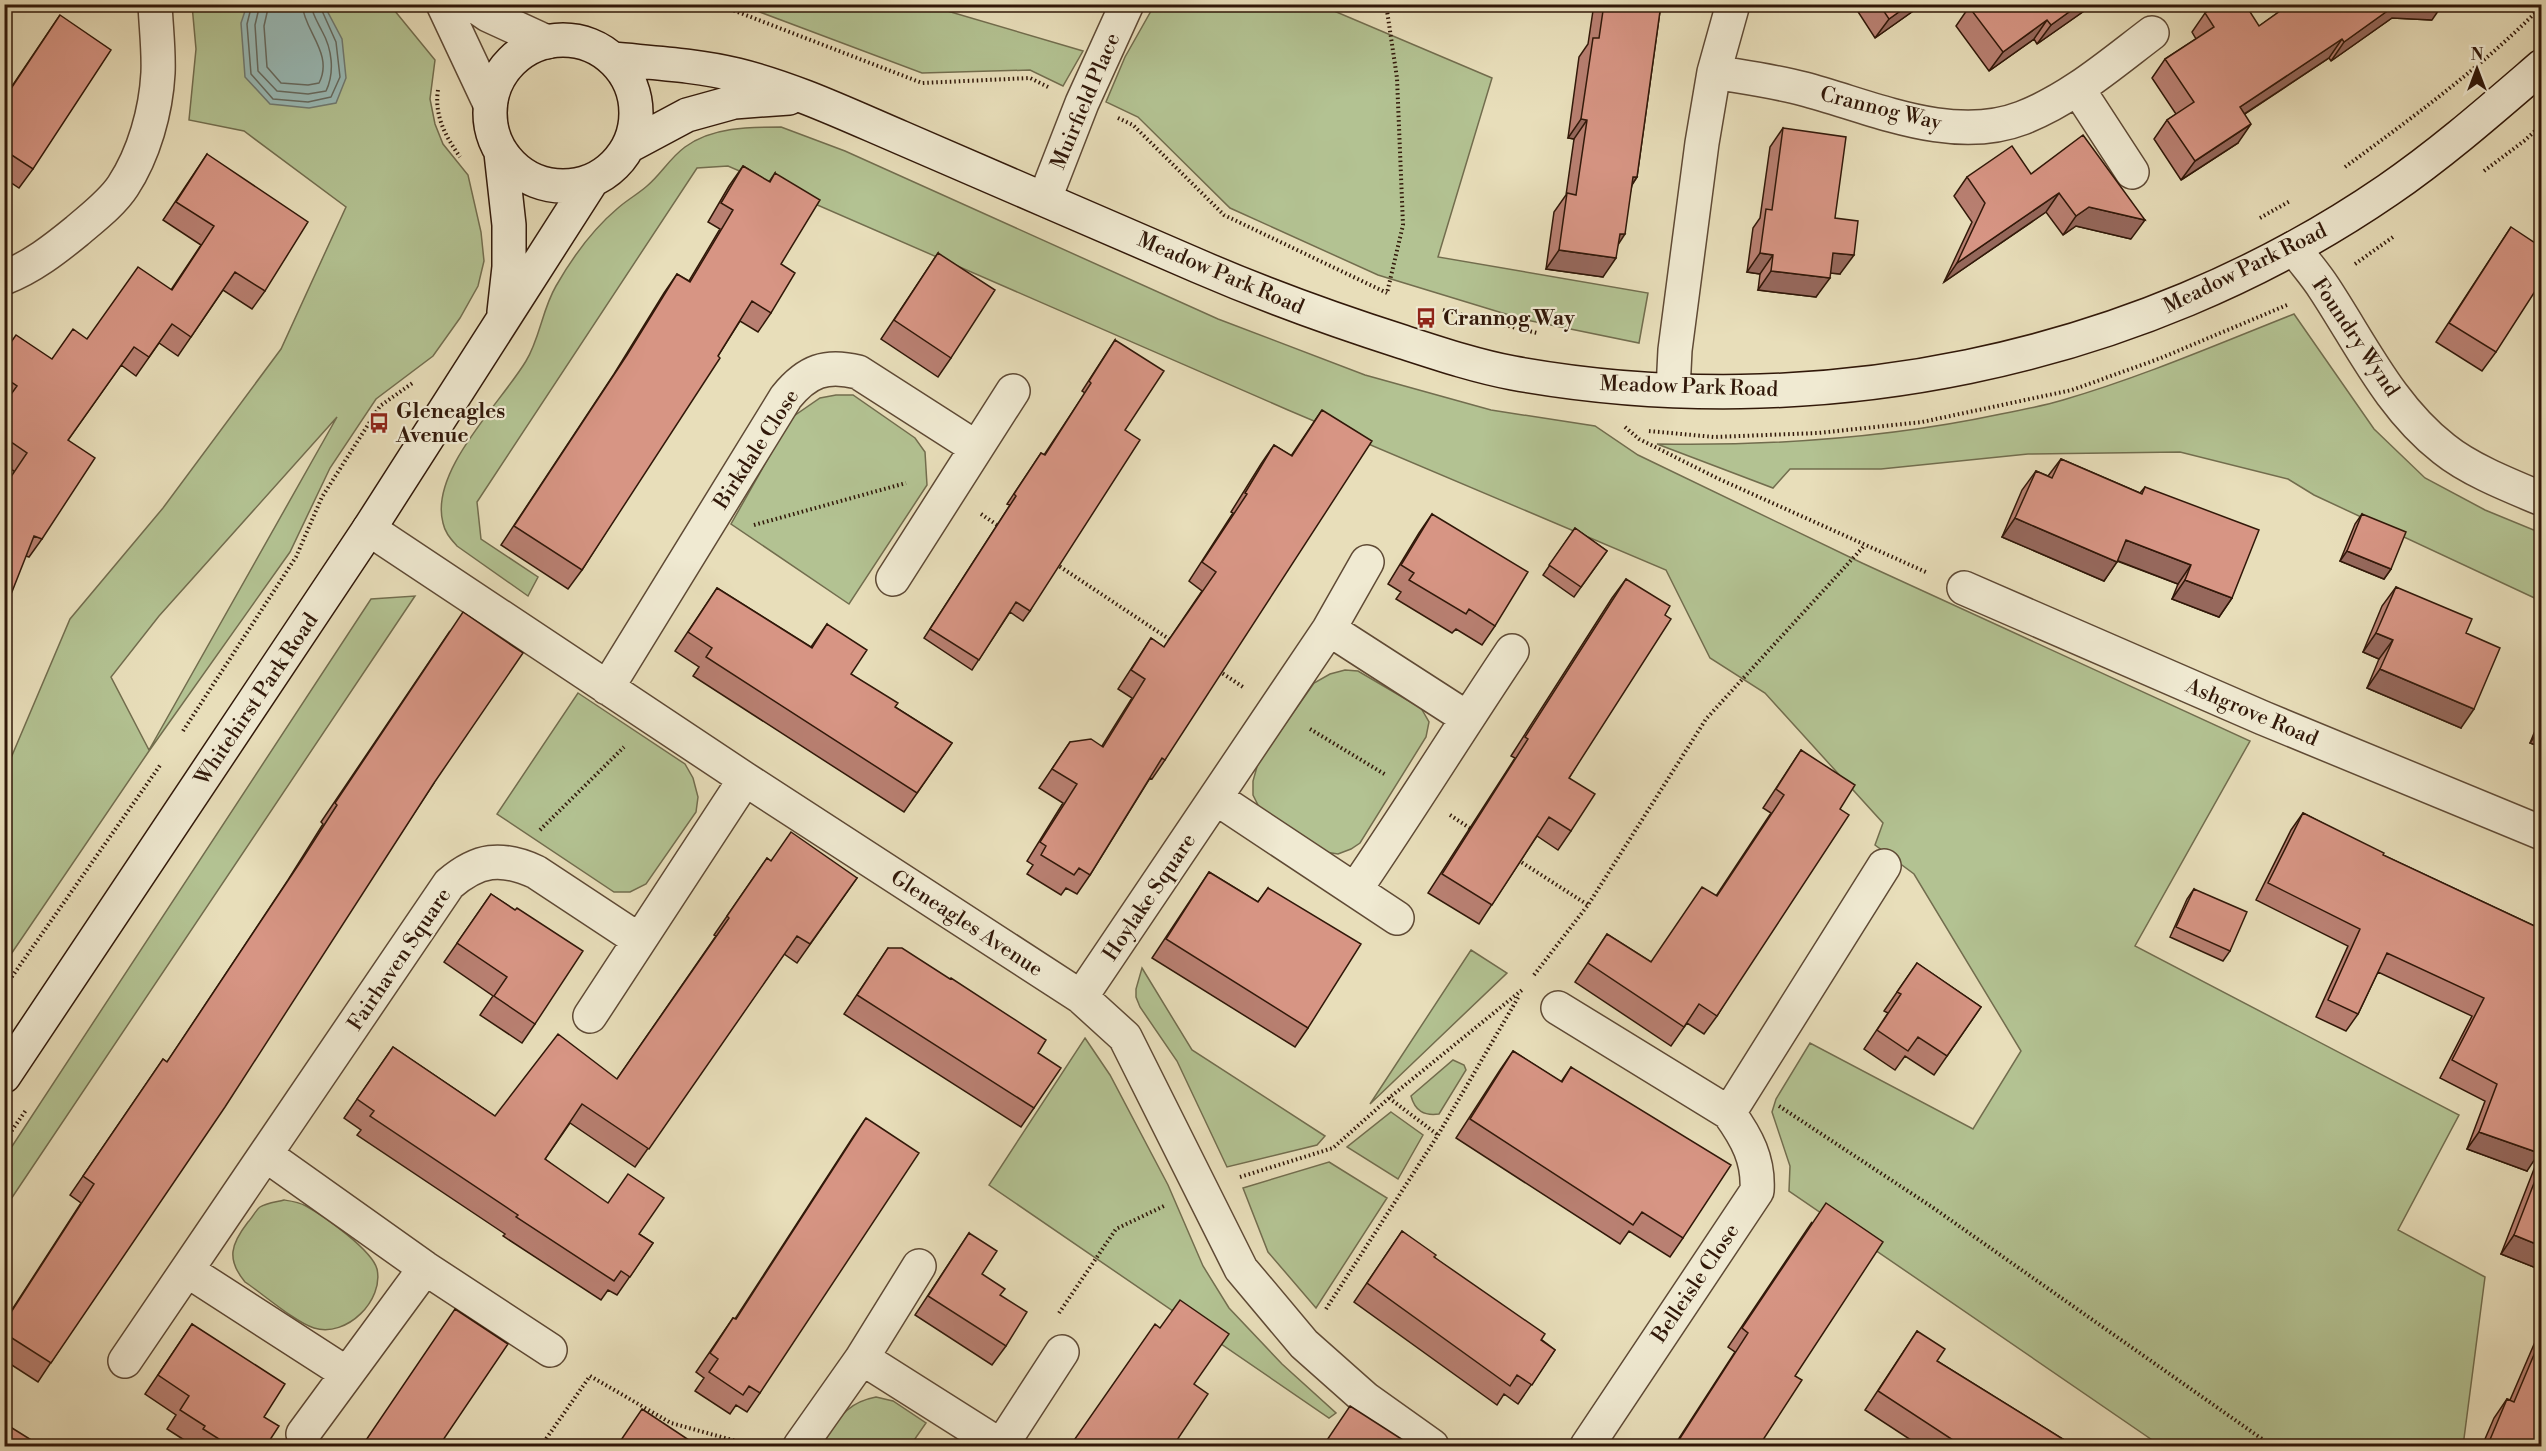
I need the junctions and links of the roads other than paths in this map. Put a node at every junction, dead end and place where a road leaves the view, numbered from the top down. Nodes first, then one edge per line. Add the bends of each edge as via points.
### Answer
1 (155, 4) edge
2 (443, 4) edge
3 (472, 4) edge
4 (1127, 4) edge
5 (1733, 4) edge
6 (2152, 33) dead end
7 (547, 42) junction
8 (613, 59) junction
9 (2541, 66) edge
10 (1713, 72) junction
11 (2078, 89) junction
12 (806, 97) junction
13 (490, 104) junction
14 (629, 146) junction
15 (501, 153) junction
16 (2132, 172) dead end
17 (591, 182) junction
18 (1045, 198) junction
19 (2294, 248) junction
20 (4, 278) edge
21 (504, 319) junction
22 (1673, 390) junction
23 (1013, 391) dead end
24 (962, 469) junction
25 (2541, 499) edge
26 (369, 529) junction
27 (1367, 562) dead end
28 (893, 579) dead end
29 (1964, 588) road end
30 (1329, 629) junction
31 (1512, 651) dead end
32 (607, 688) junction
33 (1467, 718) junction
34 (745, 779) junction
35 (1216, 798) junction
36 (2541, 833) edge
37 (1884, 866) dead end
38 (1355, 890) junction
39 (1396, 918) dead end
40 (639, 940) junction
41 (1081, 997) junction
42 (1558, 1008) dead end
43 (590, 1016) dead end
44 (4, 1076) edge
45 (1730, 1113) junction
46 (266, 1155) junction
47 (919, 1266) dead end
48 (425, 1268) junction
49 (188, 1271) junction
50 (550, 1350) dead end
51 (1062, 1352) road end
52 (861, 1358) junction
53 (125, 1361) dead end
54 (346, 1373) junction
55 (303, 1434) dead end
56 (800, 1446) edge
57 (1001, 1446) edge
58 (1432, 1446) edge
59 (1587, 1446) edge

1 - 20 street via 158,73 152,114 122,187 58,246 22,271
2 - 13 street
3 - 7 street
4 - 18 street, Muirfield Place
5 - 10 street
6 - 11 street, Crannog Way
7 - 8 street via 573,40 592,45
7 - 13 street via 509,62 498,79
8 - 12 street, Meadow Park Road via 737,75
8 - 14 street via 629,80 637,104
9 - 19 street, Meadow Park Road via 2466,132 2388,190
10 - 11 street, Crannog Way via 1801,88 1943,126 1986,126 2022,118
10 - 22 street via 1675,350
11 - 16 street
12 - 14 street, Meadow Park Road via 734,102 687,115
12 - 18 street, Meadow Park Road
13 - 15 street via 491,129
14 - 17 street via 614,167
15 - 17 street via 518,172 541,184 566,187
15 - 21 street, Whitehirst Park Road via 509,225
17 - 21 street, Whitehirst Park Road
18 - 22 street, Meadow Park Road via 1336,321 1468,363 1572,381
19 - 22 street, Meadow Park Road via 2202,294 2106,331 2019,355 1838,387
19 - 25 street, Foundry Wynd via 2379,378 2444,450 2502,483
21 - 26 street, Whitehirst Park Road
23 - 24 street
24 - 28 street
24 - 32 street, Birkdale Close via 858,372 828,369 798,383
26 - 32 street, Gleneagles Avenue
26 - 44 street, Whitehirst Park Road
27 - 30 street, Hoylake Square
29 - 36 street, Ashgrove Road
30 - 33 street
30 - 35 street, Hoylake Square
31 - 33 street
32 - 34 street, Gleneagles Avenue
33 - 38 street
34 - 40 street
34 - 41 street, Gleneagles Avenue
35 - 38 street
35 - 41 street, Hoylake Square
37 - 45 street
38 - 39 street
40 - 43 street
40 - 46 street, Fairhaven Square via 519,864 482,863 464,871 449,884
41 - 58 street, Gleneagles Avenue via 1125,1037 1241,1269 1304,1344 1366,1399
42 - 45 street, Belleisle Close
45 - 59 street, Belleisle Close via 1755,1157 1757,1191
46 - 48 street
46 - 49 street, Fairhaven Square
47 - 52 street
48 - 50 street
48 - 54 street
49 - 53 street, Fairhaven Square
49 - 54 street
51 - 57 street
52 - 56 street
52 - 57 street
54 - 55 street

